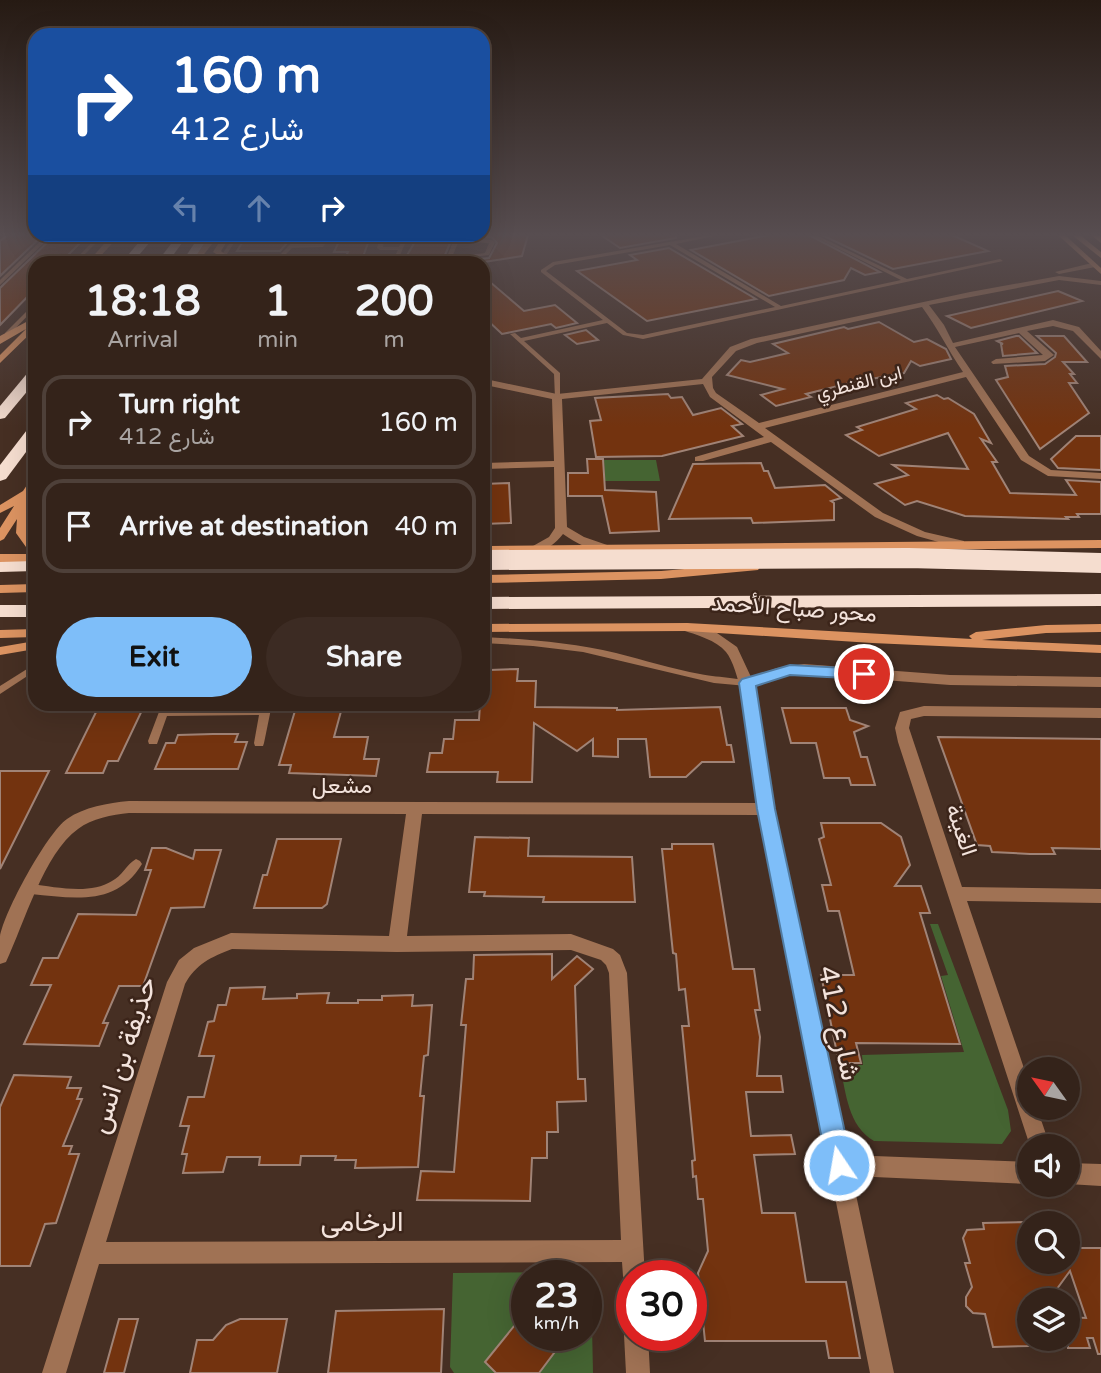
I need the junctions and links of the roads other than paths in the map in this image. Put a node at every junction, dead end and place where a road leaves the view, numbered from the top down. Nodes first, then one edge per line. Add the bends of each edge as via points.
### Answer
1 (579, 299) edge
2 (765, 299) edge
3 (818, 299) edge
4 (946, 299) edge
5 (919, 305) junction
6 (779, 307) junction
7 (28, 312) edge
8 (608, 321) junction
9 (28, 326) edge
10 (1020, 329) junction
11 (28, 330) edge
12 (3, 338) edge
13 (950, 345) junction
14 (1101, 356) edge
15 (0, 360) edge
16 (996, 362) dead end
17 (969, 373) junction
18 (28, 381) edge
19 (706, 381) junction
20 (490, 382) edge
21 (557, 397) junction
22 (0, 415) edge
23 (757, 427) junction
24 (28, 438) edge
25 (772, 438) junction
26 (699, 459) dead end
27 (559, 464) junction
28 (490, 466) edge
29 (0, 475) edge
30 (1101, 476) edge
31 (28, 489) edge
32 (28, 494) edge
33 (23, 502) junction
34 (0, 510) edge
35 (561, 528) junction
36 (0, 537) edge
37 (28, 541) edge
38 (960, 544) junction
39 (1101, 544) edge
40 (879, 545) junction
41 (537, 549) junction
42 (606, 549) junction
43 (490, 550) edge
44 (0, 558) edge
45 (28, 558) edge
46 (490, 561) edge
47 (1101, 563) edge
48 (28, 566) edge
49 (0, 567) edge
50 (490, 579) edge
51 (28, 588) edge
52 (0, 589) edge
53 (1101, 600) edge
54 (490, 603) edge
55 (0, 611) edge
56 (28, 611) edge
57 (687, 627) junction
58 (490, 628) edge
59 (1101, 628) edge
60 (28, 633) edge
61 (0, 634) edge
62 (490, 640) edge
63 (933, 640) junction
64 (28, 646) edge
65 (1101, 649) edge
66 (0, 652) edge
67 (28, 672) edge
68 (1101, 682) edge
69 (747, 683) junction
70 (0, 691) edge
71 (164, 711) edge
72 (265, 711) edge
73 (1101, 713) edge
74 (153, 741) dead end
75 (259, 743) dead end
76 (415, 809) junction
77 (766, 809) junction
78 (136, 864) dead end
79 (31, 890) junction
80 (956, 894) junction
81 (1101, 896) edge
82 (397, 944) junction
83 (0, 956) edge
84 (1036, 1134) edge
85 (839, 1165) junction
86 (1017, 1172) edge
87 (1080, 1174) edge
88 (1101, 1175) edge
89 (633, 1251) junction
90 (90, 1253) junction
91 (633, 1260) edge
92 (637, 1351) edge
93 (54, 1373) edge
94 (638, 1373) edge
95 (881, 1373) edge

1 - 8 lane
2 - 6 lane
3 - 6 lane
4 - 5 street
5 - 13 street
5 - 19 street via 746,343 729,353
6 - 8 lane via 643,337 625,334
7 - 12 lane
8 - 21 lane via 516,337 557,373
9 - 12 main road
10 - 13 street
10 - 14 street via 1045,323 1069,326
10 - 16 street via 1049,355
11 - 15 main road
13 - 17 street
17 - 23 street, ابن القنطري
17 - 30 street via 1025,458 1038,470
18 - 22 highway
19 - 21 street
19 - 23 street via 713,394
20 - 21 street
21 - 27 street
23 - 25 street
24 - 29 highway
25 - 26 street
25 - 38 street via 898,525
27 - 28 street
27 - 35 street
31 - 34 main road
32 - 33 main road
33 - 36 main road
33 - 37 main road via 22,533
35 - 41 street
35 - 42 street
38 - 39 main road
38 - 40 main road
40 - 42 main road
40 - 50 main road via 719,571
41 - 42 main road
41 - 43 main road
44 - 45 main road
46 - 47 highway, محور صباح الأحمد, bridge via 908,558
48 - 49 highway
51 - 52 main road
53 - 54 highway, محور صباح الأحمد
55 - 56 highway
57 - 58 main road, محور صباح الأحمد
57 - 63 main road, محور صباح الأحمد
57 - 69 street, شارع 412 via 732,650
59 - 63 main road
60 - 61 main road
62 - 69 lane via 580,649 699,677
63 - 65 main road, محور صباح الأحمد
64 - 66 main road
67 - 70 lane
68 - 69 street via 950,680 804,669
69 - 77 street, شارع 412
71 - 74 lane
72 - 75 lane
73 - 80 street, الغينة via 924,711 905,716 905,743
76 - 77 street, مشعل
76 - 79 street, مشعل via 129,807 101,811 71,824 60,835
76 - 82 street
77 - 85 street, شارع 412
78 - 79 lane via 128,879 105,891
79 - 83 street, مشعل
80 - 81 street
80 - 84 street, الغينة
82 - 89 street, حذيفة بن انس via 571,942 614,961
82 - 90 street, حذيفة بن انس via 231,941 200,953 185,966 176,982
85 - 86 street
85 - 95 street, شارع 412
87 - 88 street
89 - 90 street, الرخامى
89 - 91 street, حذيفة بن انس
90 - 93 street, حذيفة بن انس
92 - 94 street

